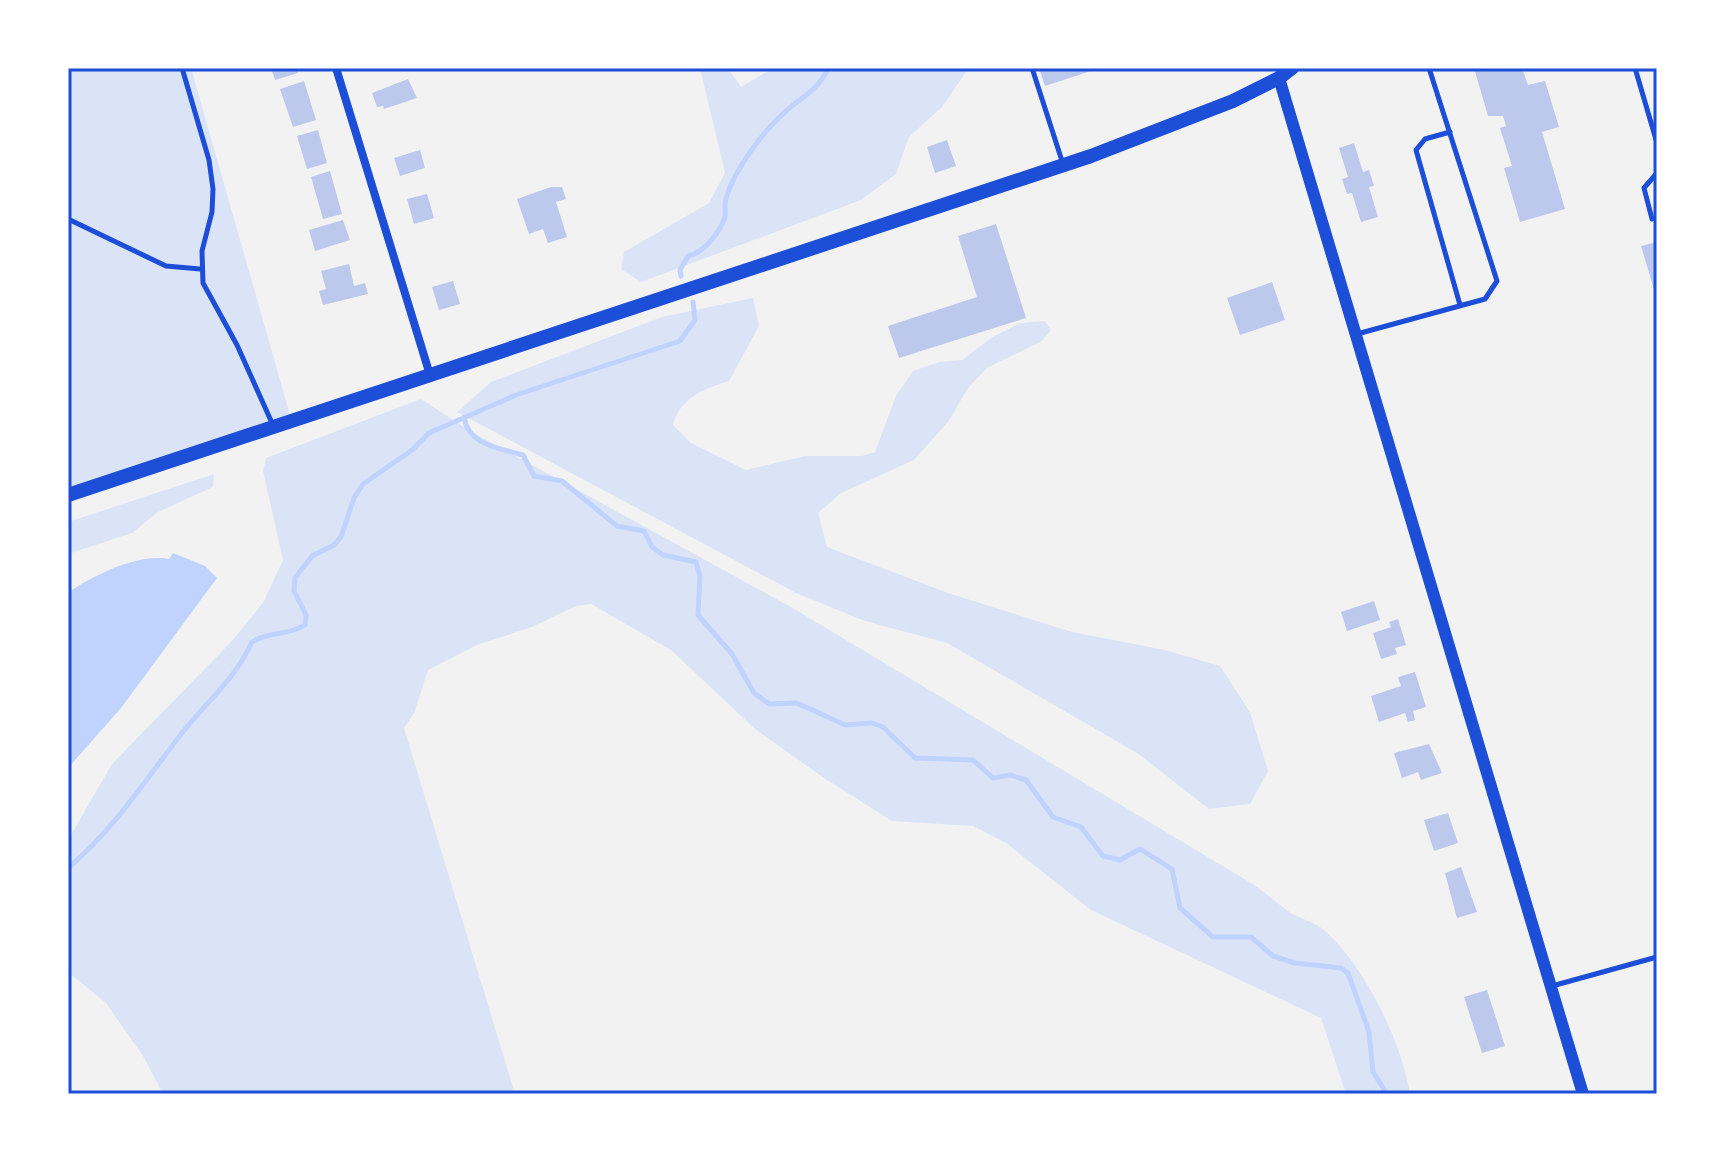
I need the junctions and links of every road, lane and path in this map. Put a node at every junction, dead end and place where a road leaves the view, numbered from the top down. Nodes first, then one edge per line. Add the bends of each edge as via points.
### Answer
1 (182, 68) edge
2 (336, 68) edge
3 (1032, 68) edge
4 (1292, 68) edge
5 (1429, 68) edge
6 (1635, 68) edge
7 (1277, 73) edge
8 (1450, 132) junction
9 (1657, 143) edge
10 (1063, 165) junction
11 (1657, 173) edge
12 (68, 219) edge
13 (1652, 219) dead end
14 (200, 269) junction
15 (1460, 305) junction
16 (1356, 334) junction
17 (430, 375) junction
18 (274, 428) junction
19 (68, 495) edge
20 (1657, 957) edge
21 (1552, 986) junction
22 (1583, 1094) edge

1 - 14 lane via 213,189
2 - 17 street
3 - 10 lane
4 - 7 main road
5 - 8 lane
6 - 9 lane
7 - 10 main road via 1233,101
7 - 16 street
8 - 15 lane via 1425,139 1416,150
8 - 15 lane via 1497,281 1485,299
10 - 17 main road
11 - 13 lane via 1644,188
12 - 14 lane via 166,266
14 - 18 lane via 206,293 237,345
15 - 16 lane
16 - 21 street
17 - 18 main road
18 - 19 main road
20 - 21 lane
21 - 22 street

